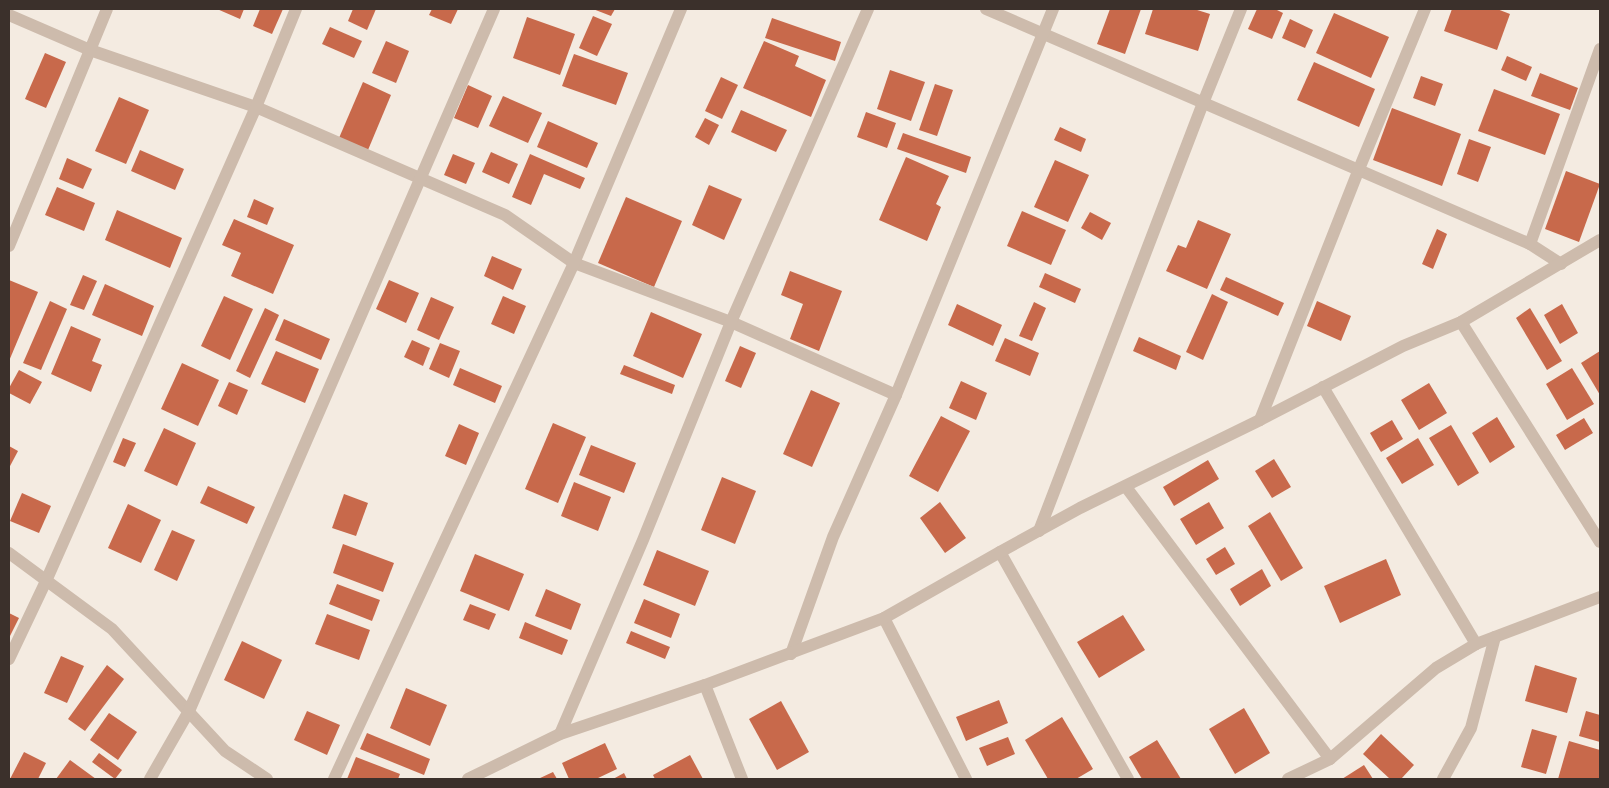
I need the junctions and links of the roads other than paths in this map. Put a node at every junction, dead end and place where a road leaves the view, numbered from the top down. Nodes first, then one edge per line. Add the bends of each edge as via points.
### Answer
1 (107, 9) edge
2 (296, 9) edge
3 (494, 9) edge
4 (681, 9) edge
5 (868, 9) edge
6 (986, 9) edge
7 (1053, 9) edge
8 (1241, 9) edge
9 (1425, 9) edge
10 (9, 15) edge
11 (1042, 34) junction
12 (1600, 49) edge
13 (90, 50) junction
14 (1203, 103) junction
15 (256, 107) junction
16 (1359, 169) junction
17 (419, 178) junction
18 (1600, 240) edge
19 (1530, 244) junction
20 (9, 246) edge
21 (574, 264) junction
22 (1561, 264) junction
23 (731, 322) junction
24 (1461, 322) junction
25 (1323, 387) junction
26 (896, 395) junction
27 (1260, 420) junction
28 (1126, 486) junction
29 (1039, 531) junction
30 (1600, 542) edge
31 (1000, 552) junction
32 (9, 553) edge
33 (46, 581) junction
34 (1600, 597) edge
35 (884, 618) junction
36 (1495, 637) junction
37 (1476, 644) junction
38 (791, 654) junction
39 (9, 660) edge
40 (705, 685) junction
41 (189, 710) junction
42 (560, 734) junction
43 (1330, 759) junction
44 (150, 779) edge
45 (267, 779) edge
46 (334, 779) edge
47 (468, 779) edge
48 (742, 779) edge
49 (966, 779) edge
50 (1128, 779) edge
51 (1288, 779) edge
52 (1446, 779) edge

1 - 13 street
2 - 15 street
3 - 17 street
4 - 21 street
5 - 23 street
6 - 11 street
7 - 11 street
8 - 14 street
9 - 16 street
10 - 13 street
11 - 14 street
11 - 26 street
12 - 19 street
13 - 15 street
13 - 20 street
14 - 16 street
14 - 29 street
15 - 17 street
15 - 33 street
16 - 19 street
16 - 27 street
17 - 21 street via 505,215
17 - 41 street
18 - 22 street
19 - 22 street
21 - 23 street
21 - 46 street
22 - 24 street
23 - 26 street
23 - 42 street
24 - 25 street via 1403,346
24 - 30 street
25 - 27 street
25 - 37 street
26 - 38 street via 833,537
27 - 28 street
28 - 29 street
28 - 43 street
29 - 31 street
31 - 35 street
31 - 50 street
32 - 33 street
33 - 39 street
33 - 41 street via 112,629
34 - 36 street
35 - 38 street
35 - 49 street
36 - 37 street
36 - 52 street via 1471,728
37 - 43 street via 1436,668
38 - 40 street
40 - 42 street
40 - 48 street
41 - 44 street
41 - 45 street via 225,751
42 - 47 street
43 - 51 street

